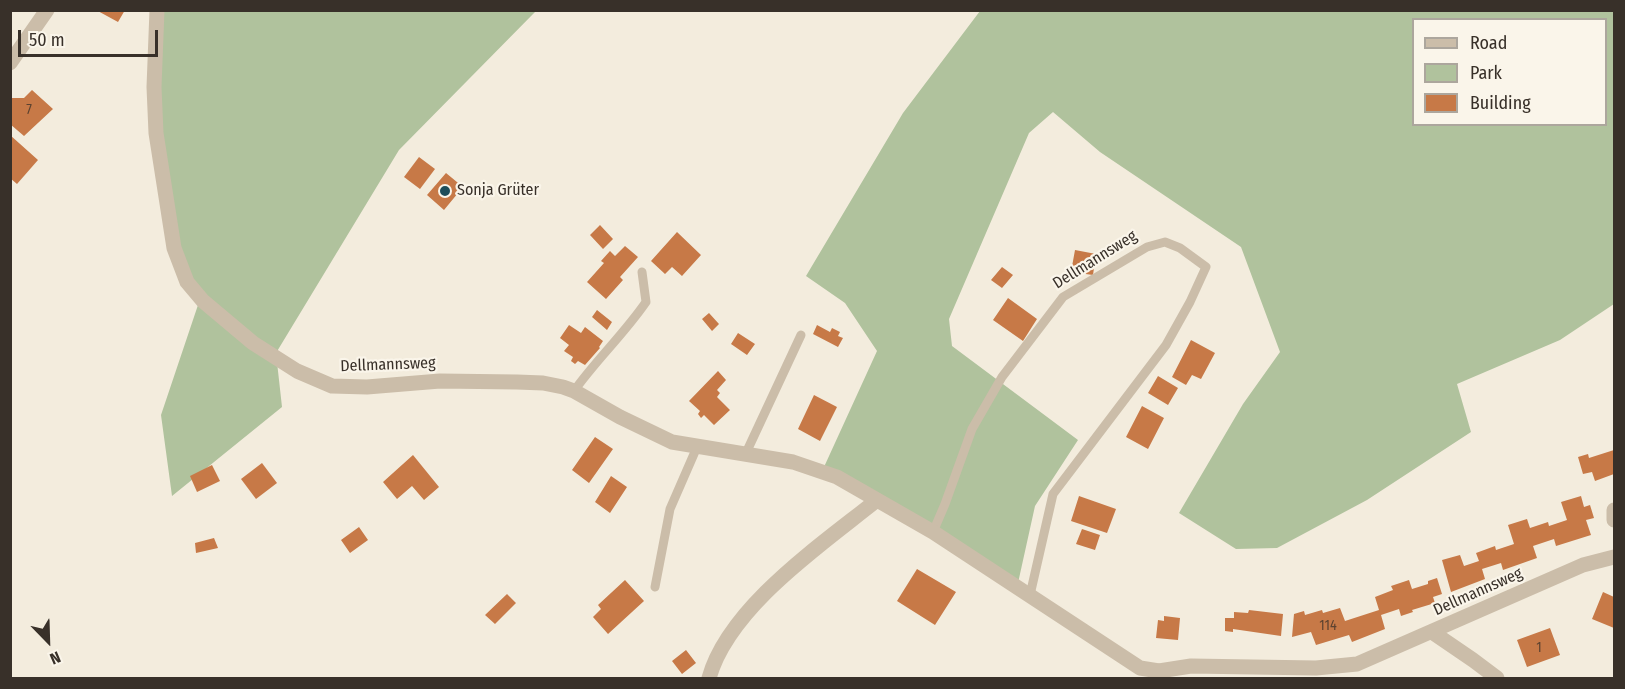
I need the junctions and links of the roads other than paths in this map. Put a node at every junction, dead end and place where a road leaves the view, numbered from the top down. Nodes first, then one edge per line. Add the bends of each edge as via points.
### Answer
1 (47, 10) edge
2 (158, 10) edge
3 (10, 63) edge
4 (642, 272) dead end
5 (801, 335) dead end
6 (574, 391) junction
7 (698, 447) junction
8 (747, 453) junction
9 (877, 500) junction
10 (1614, 510) edge
11 (1614, 520) edge
12 (933, 532) junction
13 (1614, 557) edge
14 (655, 587) dead end
15 (1030, 595) junction
16 (1432, 632) junction
17 (1357, 671) edge
18 (709, 678) edge
19 (1497, 678) edge

1 - 3 street
2 - 6 street, Dellmannsweg via 154,110 161,171 174,248 187,282 203,301 253,343 297,371 332,386 517,382 543,383
4 - 6 lane via 646,302
5 - 8 lane
6 - 7 street, Dellmannsweg via 672,442
7 - 8 street, Dellmannsweg
7 - 14 lane via 670,509
8 - 9 street, Dellmannsweg via 793,462 837,477
9 - 12 street, Dellmannsweg
9 - 18 street via 793,568 743,616 713,663
10 - 11 street
12 - 15 street, Dellmannsweg
12 - 15 lane, Dellmannsweg via 972,429 1002,377 1063,297 1147,246 1165,242 1180,248 1206,267 1166,345 1053,494
13 - 16 street, Dellmannsweg via 1583,565
15 - 17 street, Dellmannsweg via 1140,668
16 - 17 street, Dellmannsweg
16 - 19 street

